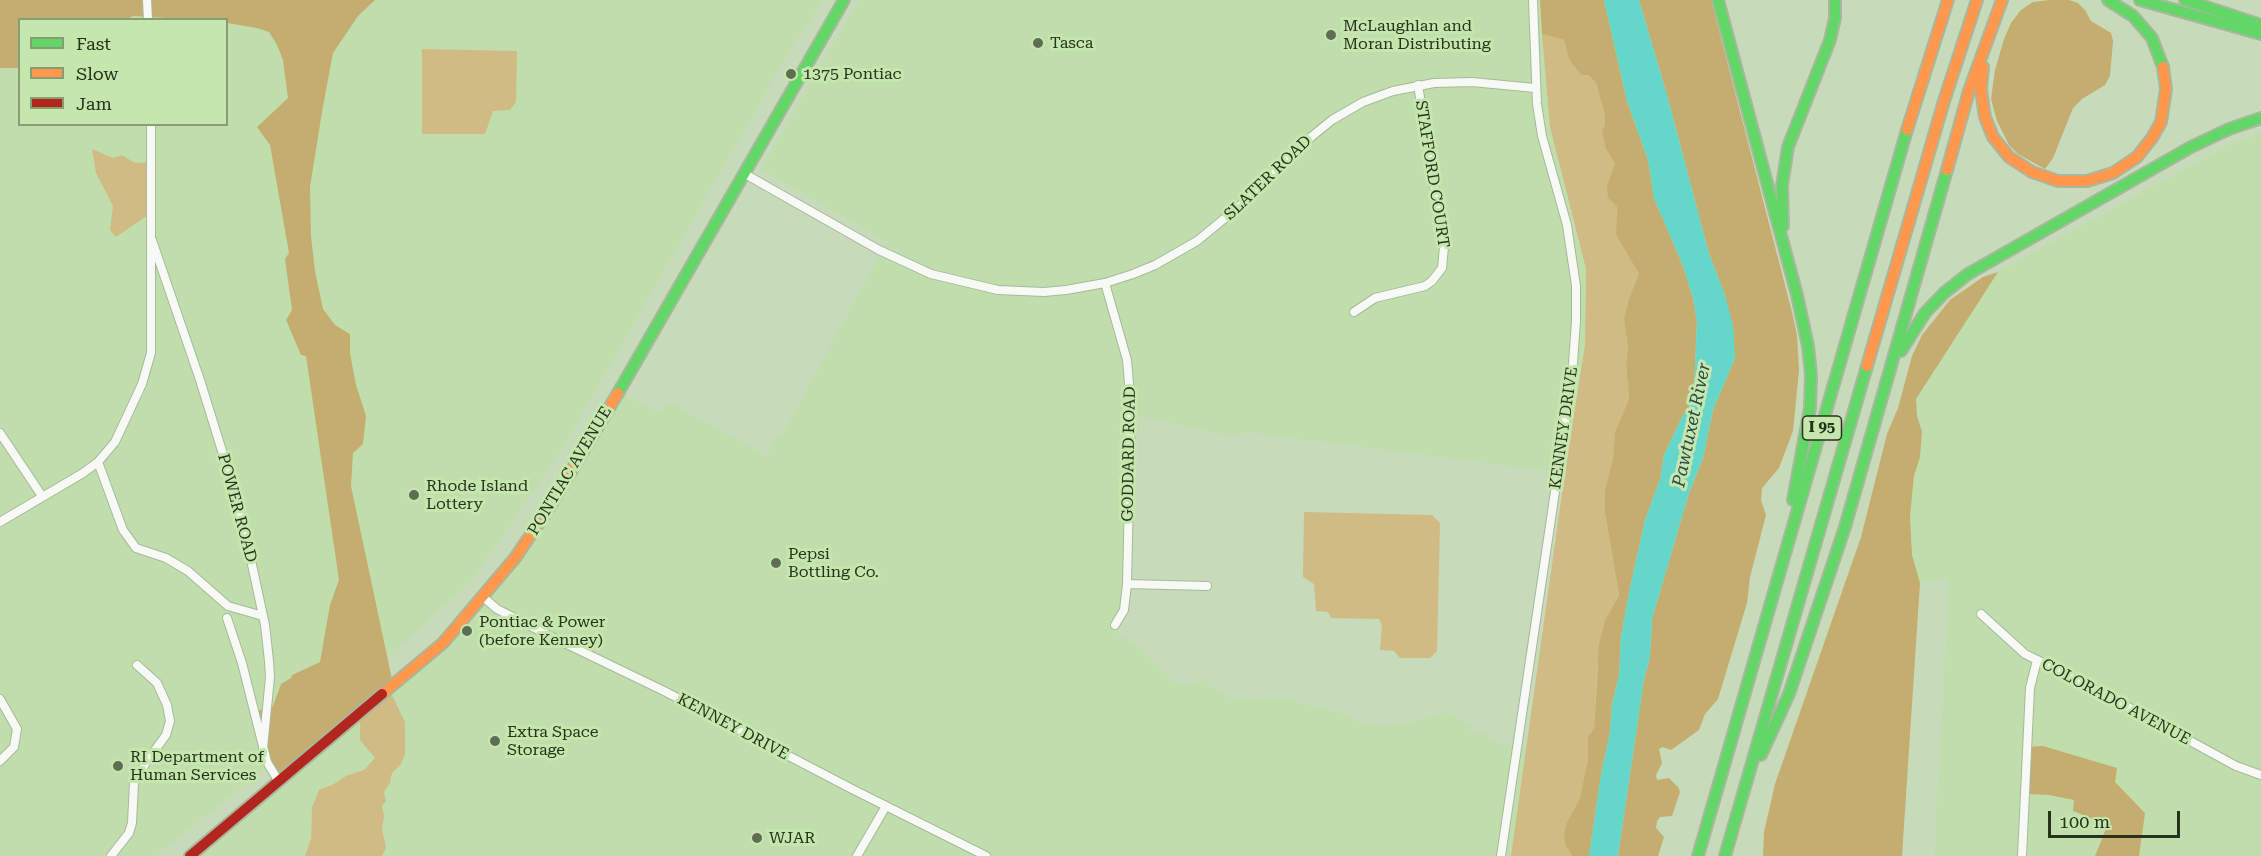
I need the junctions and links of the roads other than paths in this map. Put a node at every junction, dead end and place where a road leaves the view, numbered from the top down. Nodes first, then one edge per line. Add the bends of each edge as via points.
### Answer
1 (147, 0) edge
2 (844, 0) edge
3 (1533, 0) edge
4 (1718, 0) edge
5 (1835, 0) edge
6 (1948, 0) edge
7 (1977, 0) edge
8 (2108, 0) edge
9 (2140, 0) edge
10 (2185, 0) edge
11 (2001, 2) edge
12 (148, 18) edge
13 (2261, 24) edge
14 (2261, 34) edge
15 (1418, 85) junction
16 (1535, 88) junction
17 (2261, 118) edge
18 (151, 126) edge
19 (745, 174) junction
20 (152, 240) junction
21 (1105, 283) junction
22 (1797, 295) junction
23 (1354, 312) dead end
24 (1880, 410) junction
25 (0, 433) edge
26 (98, 462) junction
27 (42, 496) junction
28 (0, 522) edge
29 (1777, 582) junction
30 (1127, 584) junction
31 (1207, 586) dead end
32 (482, 596) junction
33 (1981, 614) dead end
34 (263, 616) junction
35 (227, 618) dead end
36 (1115, 625) dead end
37 (2037, 660) junction
38 (137, 665) dead end
39 (0, 699) edge
40 (264, 748) junction
41 (0, 761) edge
42 (2261, 775) edge
43 (279, 782) junction
44 (1747, 783) junction
45 (886, 806) junction
46 (111, 856) edge
47 (190, 856) edge
48 (857, 856) edge
49 (986, 856) edge
50 (1501, 856) edge
51 (1698, 856) edge
52 (1725, 856) edge
53 (2022, 856) edge

1 - 12 street
2 - 19 main road, PONTIAC AVENUE
3 - 16 street, KENNEY DRIVE
4 - 22 main road
5 - 22 main road via 1830,39 1794,128 1784,166 1783,222
6 - 29 main road, I 95
7 - 44 main road, I 95 via 1944,101
8 - 11 main road via 2133,16 2155,44 2164,71 2166,102 2152,138 2137,157 2113,173 2078,182 2049,179 2023,168 2003,151 1989,130 1981,78
9 - 14 main road
10 - 13 main road
11 - 24 main road via 1969,91
15 - 16 street, SLATER ROAD via 1455,82
15 - 21 street, SLATER ROAD via 1348,109 1300,146 1252,196 1197,241 1155,265
15 - 23 street, STAFFORD COURT via 1444,247 1442,268 1425,286 1375,298
16 - 50 street, KENNEY DRIVE via 1542,136 1564,210 1572,255 1575,339
17 - 24 main road via 2191,147 1954,284 1909,336
18 - 20 street, POWER ROAD
19 - 21 street, SLATER ROAD via 879,250 931,274 1021,292
19 - 32 main road, PONTIAC AVENUE via 549,508 515,558
20 - 26 street, POWER ROAD via 151,353 130,413 115,442
20 - 34 street, POWER ROAD via 231,480
21 - 30 street, GODDARD ROAD via 1130,375
22 - 29 main road via 1808,346 1810,399
24 - 44 main road via 1794,679
25 - 27 street
26 - 27 street, POWER ROAD
26 - 34 street via 123,530 135,548 181,566 228,606
27 - 28 street, POWER ROAD
29 - 51 main road, I 95
30 - 31 street
30 - 36 street, GODDARD ROAD via 1124,610
32 - 43 main road, PONTIAC AVENUE via 443,643
32 - 45 street, KENNEY DRIVE via 498,609
33 - 37 street, COLORADO AVENUE
34 - 40 street, POWER ROAD via 270,677
35 - 40 street
37 - 42 street, COLORADO AVENUE via 2236,766
37 - 53 street via 2030,688
38 - 46 street via 157,683 170,721 166,735 134,783 129,833
39 - 41 street via 17,729 14,747
40 - 43 street, POWER ROAD
43 - 47 main road, PONTIAC AVENUE
44 - 52 main road, I 95
45 - 48 street
45 - 49 street, KENNEY DRIVE

